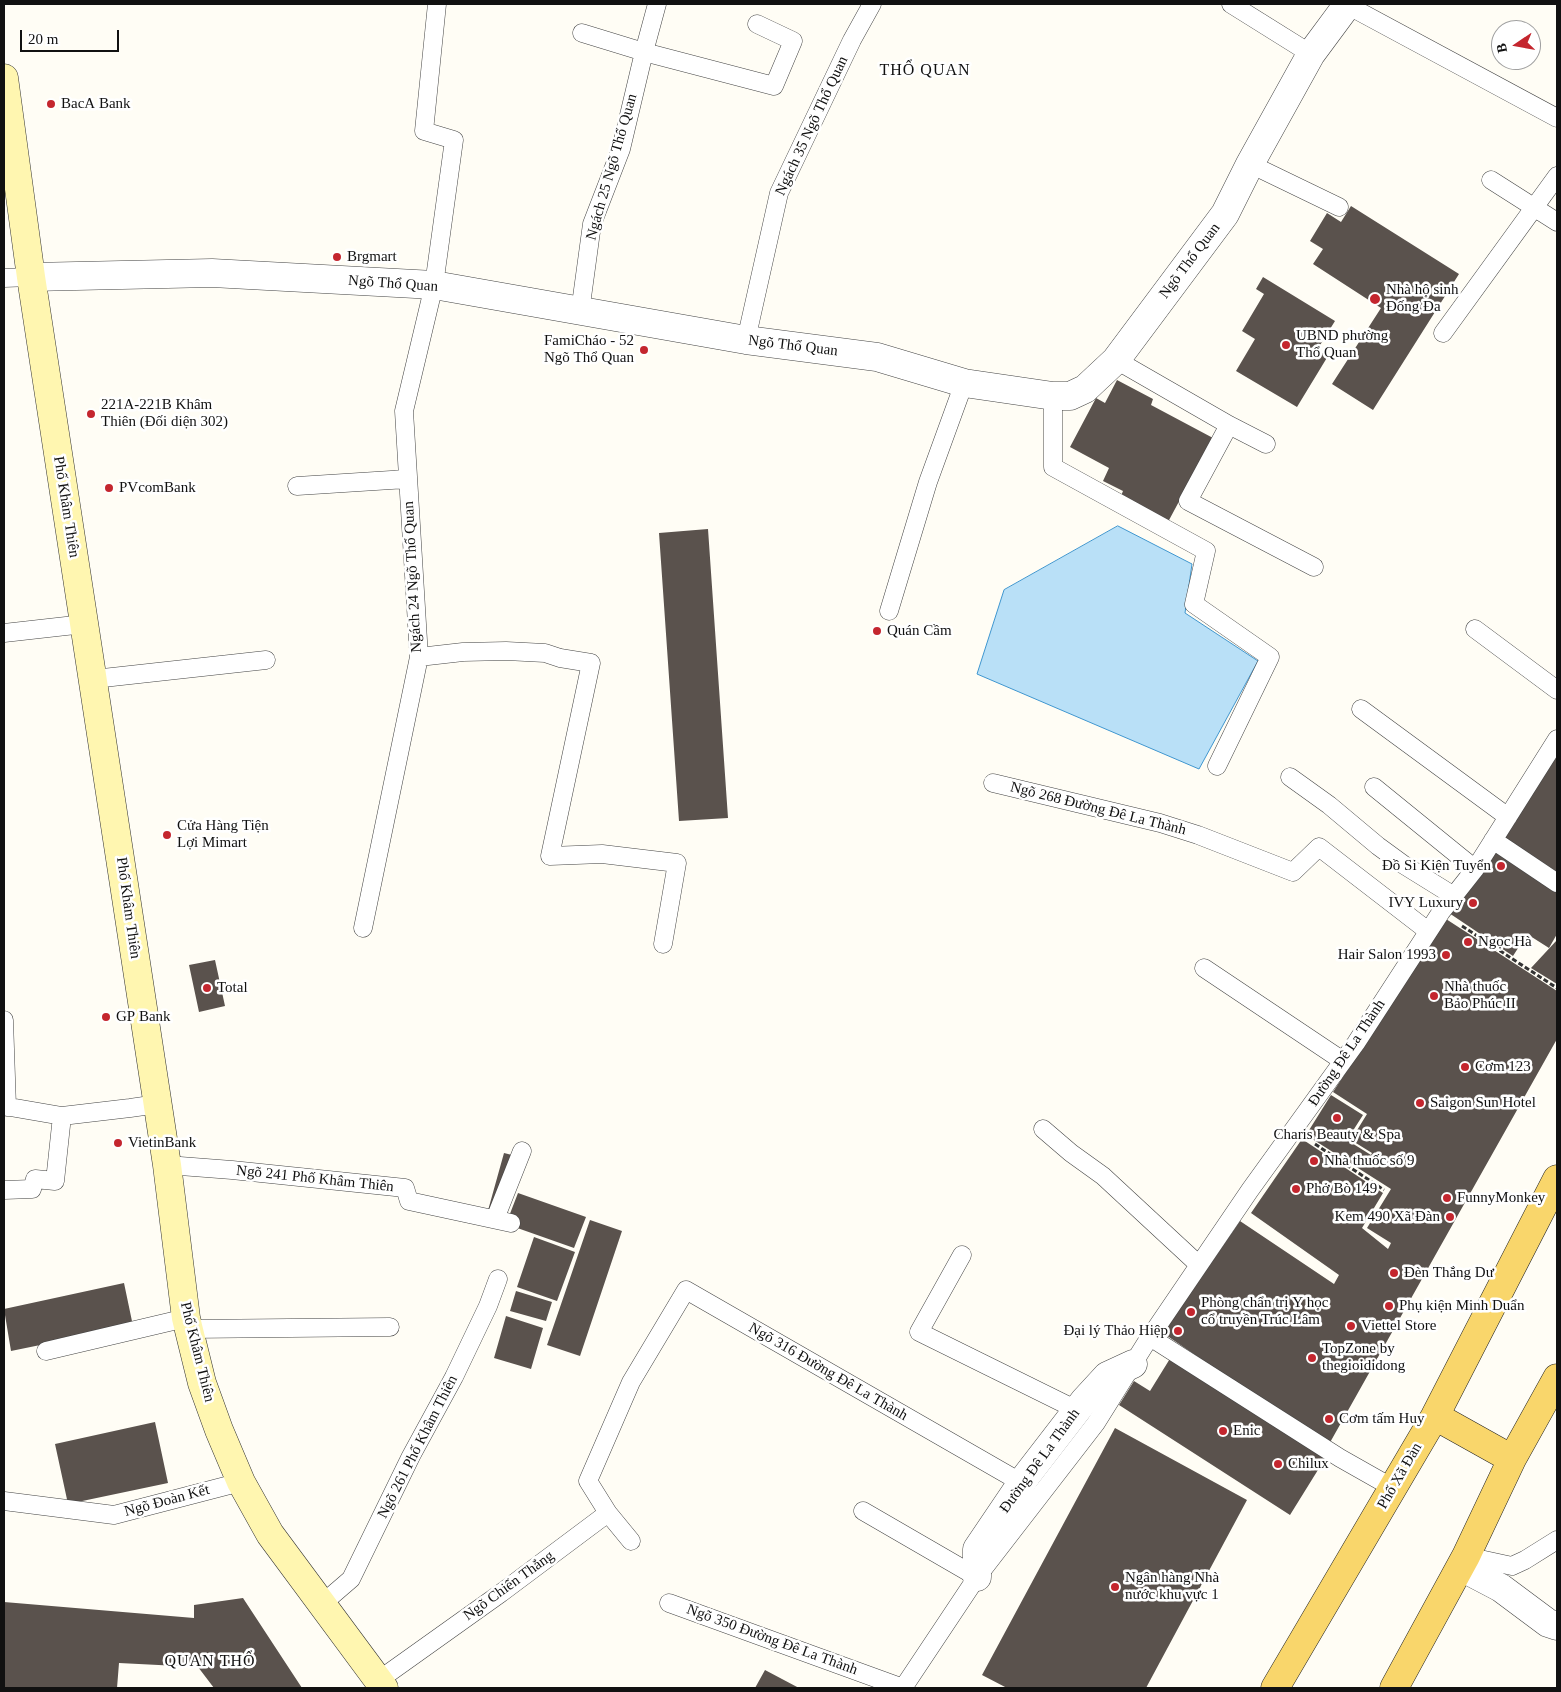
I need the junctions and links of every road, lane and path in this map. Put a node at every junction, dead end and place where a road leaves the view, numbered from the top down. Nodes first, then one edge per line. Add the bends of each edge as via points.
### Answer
1 (437, 4) edge
2 (658, 4) edge
3 (872, 4) edge
4 (1231, 4) edge
5 (1347, 4) edge
6 (757, 24) dead end
7 (582, 32) dead end
8 (644, 52) junction
9 (1311, 54) junction
10 (4, 78) edge
11 (1557, 118) edge
12 (1250, 164) junction
13 (1557, 176) edge
14 (1491, 180) dead end
15 (1339, 208) dead end
16 (1534, 208) junction
17 (1557, 222) edge
18 (32, 277) junction
19 (4, 278) edge
20 (434, 285) junction
21 (580, 312) junction
22 (1443, 334) dead end
23 (746, 340) junction
24 (1116, 360) junction
25 (964, 383) junction
26 (1053, 396) junction
27 (1229, 425) junction
28 (1266, 444) dead end
29 (407, 479) junction
30 (297, 486) dead end
31 (1314, 567) dead end
32 (888, 611) dead end
33 (84, 624) junction
34 (1475, 630) dead end
35 (4, 633) edge
36 (419, 657) junction
37 (266, 660) dead end
38 (94, 679) junction
39 (1557, 690) edge
40 (1361, 709) dead end
41 (1557, 739) edge
42 (1217, 766) dead end
43 (1290, 777) dead end
44 (993, 783) dead end
45 (1374, 788) dead end
46 (1508, 817) junction
47 (1493, 840) junction
48 (1475, 869) junction
49 (1557, 883) edge
50 (1454, 896) junction
51 (1440, 912) junction
52 (363, 928) dead end
53 (1428, 931) junction
54 (663, 944) dead end
55 (1204, 968) dead end
56 (1557, 988) edge
57 (4, 1020) edge
58 (1344, 1061) junction
59 (158, 1104) junction
60 (5, 1107) edge
61 (62, 1116) junction
62 (1043, 1129) dead end
63 (1294, 1129) junction
64 (522, 1150) dead end
65 (167, 1165) junction
66 (1557, 1179) edge
67 (4, 1190) edge
68 (1384, 1190) dead end
69 (962, 1255) dead end
70 (1198, 1265) junction
71 (498, 1279) dead end
72 (187, 1323) junction
73 (390, 1327) dead end
74 (1150, 1337) junction
75 (46, 1351) dead end
76 (1133, 1364) junction
77 (1557, 1378) edge
78 (1077, 1410) junction
79 (1435, 1416) junction
80 (1512, 1458) junction
81 (241, 1482) junction
82 (1022, 1483) junction
83 (1393, 1488) junction
84 (4, 1502) edge
85 (863, 1511) dead end
86 (608, 1512) junction
87 (1557, 1540) edge
88 (631, 1541) dead end
89 (1463, 1561) junction
90 (977, 1578) junction
91 (669, 1603) dead end
92 (322, 1604) junction
93 (1557, 1626) edge
94 (382, 1684) edge
95 (903, 1688) edge
96 (1275, 1688) edge
97 (1394, 1688) edge

1 - 20 lane, Ngách 24 Ngõ Thổ Quan via 424,131 454,140
2 - 8 lane, Ngách 25 Ngõ Thổ Quan
3 - 23 lane, Ngách 35 Ngõ Thổ Quan via 779,193
4 - 9 lane
5 - 9 street, Ngõ Thổ Quan
5 - 11 lane
6 - 8 lane via 793,41 774,86
7 - 8 lane
8 - 21 lane, Ngách 25 Ngõ Thổ Quan via 621,149 592,224
9 - 12 street, Ngõ Thổ Quan
10 - 18 main road, Phố Khâm Thiên
12 - 15 lane
12 - 24 street, Ngõ Thổ Quan via 1225,214
13 - 16 lane
14 - 16 lane
16 - 17 lane
16 - 22 lane
18 - 19 lane
18 - 20 street, Ngõ Thổ Quan via 212,273
18 - 33 main road, Phố Khâm Thiên
20 - 21 street, Ngõ Thổ Quan
20 - 29 lane, Ngách 24 Ngõ Thổ Quan via 404,411
21 - 23 street, Ngõ Thổ Quan
23 - 25 street, Ngõ Thổ Quan via 878,357
24 - 26 street, Ngõ Thổ Quan via 1085,389 1070,396
24 - 27 lane
25 - 26 street, Ngõ Thổ Quan
25 - 32 lane via 928,482
26 - 42 lane via 1053,467 1206,551 1194,604 1270,657
27 - 28 lane
27 - 31 lane via 1188,501
29 - 30 lane
29 - 36 lane, Ngách 24 Ngõ Thổ Quan
33 - 35 lane
33 - 38 main road, Phố Khâm Thiên
34 - 39 lane
36 - 52 lane, Ngách 24 Ngõ Thổ Quan
36 - 54 lane via 506,651 545,653 591,663 550,856 602,854 678,863
37 - 38 lane
38 - 59 main road, Phố Khâm Thiên
40 - 46 lane
41 - 46 lane, Đường Đê La Thành
43 - 50 lane via 1384,851
44 - 53 lane, Ngõ 268 Đường Đê La Thành via 1160,823 1293,872 1319,847
45 - 48 lane
46 - 47 lane, Đường Đê La Thành
47 - 48 lane, Đường Đê La Thành
47 - 49 lane
48 - 50 lane, Đường Đê La Thành
50 - 51 lane, Đường Đê La Thành
51 - 53 lane, Đường Đê La Thành
51 - 56 path
53 - 58 lane, Đường Đê La Thành
55 - 58 lane
57 - 60 lane
58 - 63 lane, Đường Đê La Thành
59 - 61 lane
59 - 65 main road, Phố Khâm Thiên
60 - 61 lane
61 - 67 lane via 55,1181 34,1179 32,1189
62 - 70 lane via 1103,1176
63 - 68 path
63 - 70 lane, Đường Đê La Thành
64 - 65 lane, Ngõ 241 Phố Khâm Thiên via 503,1220 410,1201 405,1188
65 - 72 main road, Phố Khâm Thiên
66 - 79 main road, Phố Xã Đàn
69 - 78 lane via 919,1332
70 - 74 lane, Đường Đê La Thành
71 - 92 lane, Ngõ 261 Phố Khâm Thiên via 454,1377 351,1579
72 - 73 lane
72 - 75 lane
72 - 81 main road, Phố Khâm Thiên via 202,1383
74 - 76 lane, Đường Đê La Thành
74 - 83 lane
76 - 78 street, Đường Đê La Thành via 1108,1376
76 - 90 lane, Đường Đê La Thành via 1096,1424
77 - 80 main road
78 - 82 street, Đường Đê La Thành
79 - 80 main road
79 - 83 main road, Phố Xã Đàn
80 - 89 main road
81 - 84 lane, Ngõ Đoàn Kết via 114,1515
81 - 92 main road, Phố Khâm Thiên via 270,1534
82 - 86 lane, Ngõ 316 Đường Đê La Thành via 686,1290 631,1382 588,1481
82 - 90 street, Đường Đê La Thành via 977,1549
83 - 96 main road, Phố Xã Đàn
85 - 90 lane
86 - 88 lane
86 - 94 lane, Ngõ Chiến Thắng
87 - 89 lane via 1512,1566
89 - 93 street via 1548,1623
89 - 97 main road
90 - 95 lane, Đường Đê La Thành
91 - 95 lane, Ngõ 350 Đường Đê La Thành
92 - 94 main road, Phố Khâm Thiên

